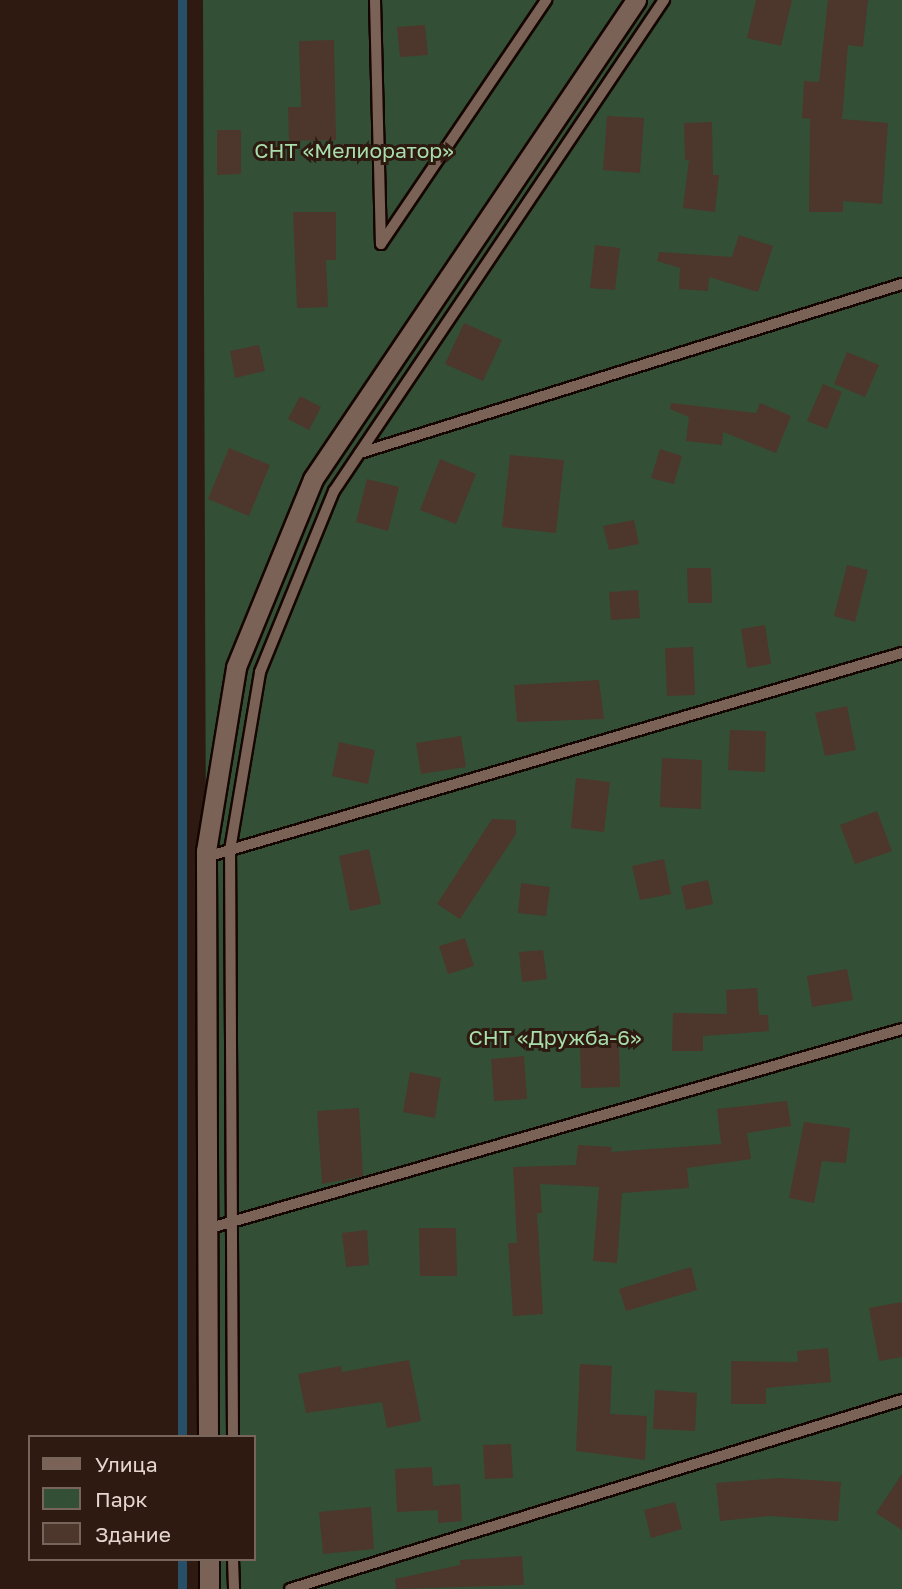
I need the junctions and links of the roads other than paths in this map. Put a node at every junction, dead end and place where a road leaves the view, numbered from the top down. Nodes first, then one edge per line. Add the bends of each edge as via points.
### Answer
1 (374, 0) edge
2 (546, 0) edge
3 (636, 0) edge
4 (664, 0) edge
5 (902, 284) edge
6 (360, 453) junction
7 (902, 653) edge
8 (230, 850) junction
9 (206, 857) junction
10 (902, 1029) edge
11 (232, 1222) junction
12 (207, 1229) junction
13 (902, 1400) edge
14 (208, 1435) edge
15 (233, 1435) edge
16 (209, 1561) edge
17 (233, 1561) edge
18 (209, 1589) edge
19 (234, 1589) edge
20 (290, 1589) edge

1 - 2 lane via 381,244
3 - 9 street via 313,479 236,667
4 - 6 lane
5 - 6 lane
6 - 8 lane via 334,491 260,672
7 - 8 lane
8 - 9 lane
8 - 11 lane
9 - 12 street
10 - 11 lane
11 - 12 lane
11 - 15 lane
12 - 14 street
13 - 20 lane
16 - 18 street
17 - 19 lane

